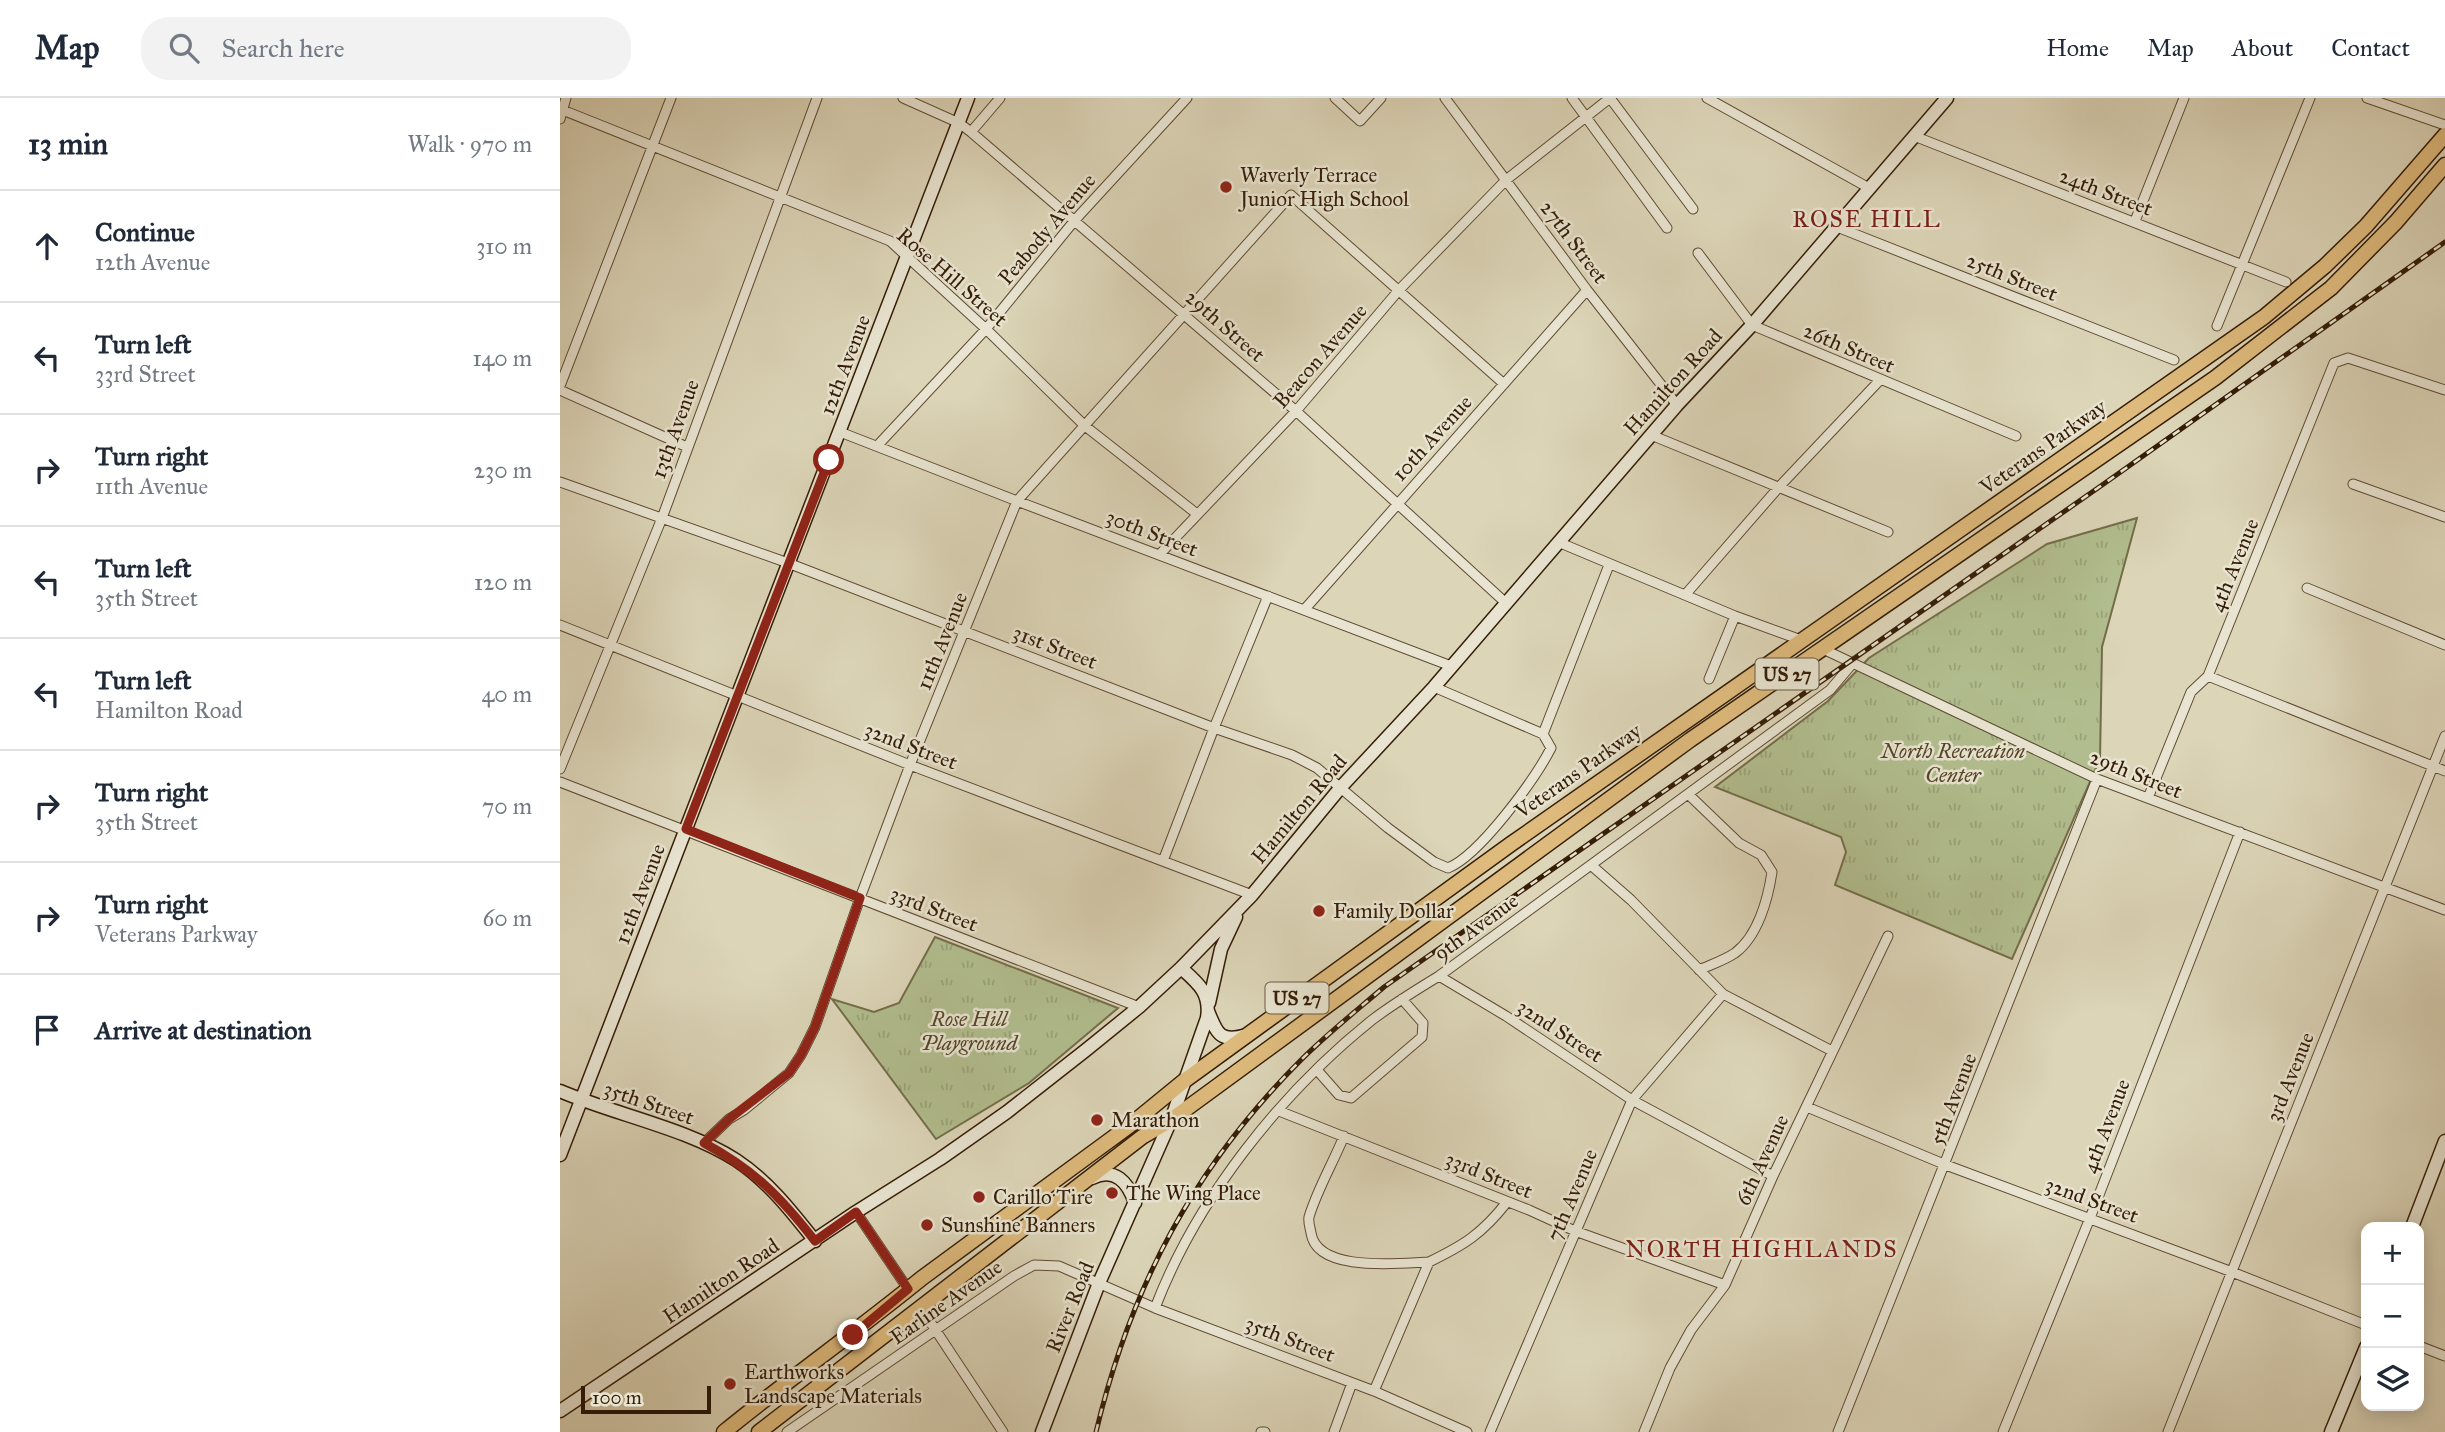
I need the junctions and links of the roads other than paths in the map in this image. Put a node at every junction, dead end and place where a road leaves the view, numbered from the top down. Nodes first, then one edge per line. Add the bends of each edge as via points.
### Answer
1 (566, 98) edge
2 (671, 98) edge
3 (817, 98) edge
4 (903, 98) edge
5 (968, 98) edge
6 (1000, 98) edge
7 (1187, 98) edge
8 (1335, 98) edge
9 (1381, 98) edge
10 (1445, 98) edge
11 (1572, 98) edge
12 (1610, 98) edge
13 (1707, 98) edge
14 (1947, 98) edge
15 (2184, 98) edge
16 (2310, 98) edge
17 (2367, 98) edge
18 (561, 113) edge
19 (1586, 117) junction
20 (959, 123) junction
21 (2445, 125) edge
22 (971, 132) junction
23 (2445, 135) edge
24 (1914, 136) junction
25 (653, 148) junction
26 (2445, 165) edge
27 (1506, 180) junction
28 (1869, 188) junction
29 (778, 198) junction
30 (1693, 209) dead end
31 (1075, 220) junction
32 (2135, 221) junction
33 (1837, 227) junction
34 (1667, 228) dead end
35 (1698, 253) dead end
36 (907, 258) junction
37 (2242, 265) junction
38 (2286, 282) dead end
39 (1587, 289) junction
40 (1399, 290) junction
41 (1186, 315) junction
42 (1752, 325) junction
43 (2217, 326) dead end
44 (986, 329) junction
45 (2174, 360) dead end
46 (1880, 380) junction
47 (1504, 384) junction
48 (560, 388) edge
49 (2445, 390) edge
50 (1677, 405) junction
51 (1296, 411) junction
52 (1085, 426) junction
53 (840, 432) junction
54 (1651, 435) junction
55 (2016, 436) dead end
56 (878, 445) junction
57 (687, 447) junction
58 (560, 482) edge
59 (2353, 484) dead end
60 (1779, 487) junction
61 (1017, 501) junction
62 (1397, 504) junction
63 (1197, 514) junction
64 (2445, 517) edge
65 (662, 518) junction
66 (1888, 532) dead end
67 (1558, 542) junction
68 (1160, 554) junction
69 (788, 563) junction
70 (1609, 565) junction
71 (2307, 588) dead end
72 (1685, 595) junction
73 (1268, 596) junction
74 (1507, 604) junction
75 (1304, 610) junction
76 (1735, 616) junction
77 (560, 625) edge
78 (966, 631) junction
79 (1801, 640) junction
80 (612, 645) junction
81 (2445, 645) edge
82 (1824, 649) junction
83 (1852, 664) junction
84 (1451, 666) junction
85 (2208, 676) junction
86 (1709, 679) dead end
87 (1434, 687) junction
88 (737, 697) junction
89 (1214, 728) junction
90 (1543, 734) junction
91 (2445, 736) edge
92 (911, 765) junction
93 (2434, 767) junction
94 (560, 769) edge
95 (2445, 771) edge
96 (2097, 779) junction
97 (560, 782) edge
98 (1341, 787) junction
99 (1688, 794) junction
100 (2148, 798) junction
101 (686, 829) junction
102 (2240, 832) junction
103 (1163, 861) junction
104 (1591, 864) junction
105 (2384, 888) junction
106 (1252, 895) junction
107 (860, 898) junction
108 (1241, 907) junction
109 (2445, 910) edge
110 (1888, 936) dead end
111 (1181, 968) junction
112 (1699, 970) junction
113 (1439, 976) junction
114 (1723, 994) junction
115 (1402, 999) junction
116 (1139, 1007) junction
117 (1208, 1008) junction
118 (1247, 1035) junction
119 (1832, 1051) junction
120 (1317, 1070) junction
121 (1184, 1081) junction
122 (560, 1091) edge
123 (581, 1100) junction
124 (1632, 1100) junction
125 (1807, 1107) junction
126 (1279, 1111) junction
127 (1171, 1120) junction
128 (1344, 1136) junction
129 (2445, 1141) edge
130 (704, 1143) junction
131 (560, 1155) edge
132 (1946, 1165) junction
133 (1773, 1176) junction
134 (1087, 1180) junction
135 (1507, 1202) junction
136 (1135, 1203) junction
137 (856, 1212) junction
138 (2090, 1218) junction
139 (2414, 1222) edge
140 (1575, 1231) junction
141 (815, 1241) junction
142 (1429, 1262) junction
143 (2232, 1272) junction
144 (1099, 1283) junction
145 (1725, 1285) junction
146 (908, 1289) junction
147 (921, 1308) junction
148 (1155, 1308) junction
149 (2361, 1323) edge
150 (937, 1331) junction
151 (2366, 1348) edge
152 (2424, 1348) edge
153 (2445, 1356) edge
154 (1352, 1383) junction
155 (1374, 1391) junction
156 (560, 1410) edge
157 (724, 1432) edge
158 (759, 1432) edge
159 (787, 1432) edge
160 (1003, 1432) edge
161 (1042, 1432) edge
162 (1334, 1432) edge
163 (1467, 1432) edge
164 (1490, 1432) edge
165 (1644, 1432) edge
166 (1838, 1432) edge
167 (2003, 1432) edge
168 (2168, 1432) edge
169 (2331, 1432) edge

1 - 18 street
2 - 25 street
3 - 29 street, 13th Avenue
4 - 20 street, 29th Street
5 - 20 street, 12th Avenue
6 - 22 street
7 - 31 street, Peabody Avenue
8 - 9 street via 1360,121
10 - 27 street, 27th Street
11 - 19 street
12 - 19 street, Beacon Avenue
12 - 30 street
13 - 28 street
14 - 24 street, Hamilton Road
15 - 32 street
16 - 37 street
17 - 21 street
18 - 25 street, Rose Hill Street
19 - 27 street, Beacon Avenue
19 - 34 street
20 - 22 street, 29th Street
20 - 36 street, 12th Avenue
22 - 31 street, 29th Street
23 - 79 main road, Veterans Parkway / US 27 via 2366,226 2264,317
24 - 28 street, Hamilton Road
24 - 32 street, 24th Street
25 - 29 street, Rose Hill Street
25 - 48 street
26 - 82 main road, Veterans Parkway / US 27 via 2331,288 2262,344
27 - 39 street, 27th Street
27 - 40 street, Beacon Avenue
28 - 33 street, Hamilton Road
29 - 36 street, Rose Hill Street via 890,241
29 - 57 street, 13th Avenue
31 - 41 street, 29th Street
31 - 44 street, Peabody Avenue
32 - 37 street, 24th Street
33 - 42 street, Hamilton Road
33 - 45 street, 25th Street
35 - 42 street, 26th Street
36 - 44 street, Rose Hill Street
36 - 53 street, 12th Avenue
37 - 38 street, 24th Street
37 - 43 street
39 - 47 street, 10th Avenue
39 - 50 street, 27th Street
40 - 41 street, 11th Avenue via 1291,195
40 - 47 street
40 - 51 street, Beacon Avenue
41 - 51 street, 29th Street
41 - 52 street, 11th Avenue
42 - 46 street, 26th Street
42 - 50 street, Hamilton Road
44 - 52 street, Rose Hill Street
44 - 56 street, Peabody Avenue
46 - 55 street, 26th Street
46 - 60 street
47 - 62 street, 10th Avenue
48 - 57 street
49 - 85 street, 4th Avenue via 2358,360 2334,363
50 - 54 street, Hamilton Road
51 - 62 street, 29th Street
51 - 63 street, Beacon Avenue
52 - 61 street, 11th Avenue
52 - 63 street, Rose Hill Street
53 - 56 street, 30th Street
53 - 69 street, 12th Avenue
54 - 60 street
54 - 67 street, Hamilton Road
56 - 61 street, 30th Street
57 - 65 street, 13th Avenue
58 - 65 street, 31st Street
59 - 64 street
60 - 66 street
60 - 72 street
61 - 68 street, 30th Street
61 - 78 street, 11th Avenue
62 - 74 street, 29th Street
62 - 75 street, 10th Avenue
63 - 68 street, Beacon Avenue
65 - 69 street, 31st Street
65 - 80 street, 13th Avenue
67 - 70 street
67 - 74 street, Hamilton Road
68 - 73 street, 30th Street
69 - 78 street, 31st Street
69 - 88 street, 12th Avenue
70 - 72 street
70 - 90 street
71 - 81 street
72 - 76 street
73 - 75 street, 30th Street
73 - 89 street
74 - 84 street, Hamilton Road
75 - 84 street, 30th Street
76 - 79 street
76 - 86 street
77 - 80 street, 32nd Street
78 - 89 street, 31st Street
78 - 92 street, 11th Avenue
79 - 118 main road, Veterans Parkway / US 27
80 - 88 street, 32nd Street
80 - 94 street, 13th Avenue
82 - 83 street, 29th Street
82 - 127 main road, Veterans Parkway / US 27 via 1646,772
83 - 96 street, 29th Street
83 - 99 street, 9th Avenue via 1830,690
84 - 87 street, Hamilton Road
85 - 93 street
85 - 100 street, 4th Avenue via 2191,692
87 - 90 street
87 - 98 street, Hamilton Road
88 - 92 street, 32nd Street
88 - 101 street, 12th Avenue
89 - 98 street, 31st Street via 1292,755
89 - 103 street
90 - 98 street, 31st Street via 1551,748 1543,764 1498,824 1460,863 1448,869 1388,828
91 - 93 street, 3rd Avenue
92 - 103 street, 32nd Street
92 - 107 street, 11th Avenue
93 - 95 street
93 - 105 street, 3rd Avenue
96 - 100 street, 29th Street
96 - 132 street, 5th Avenue
97 - 101 street, 33rd Street
98 - 106 street, Hamilton Road
99 - 104 street, 9th Avenue
99 - 112 street via 1739,843 1761,855 1772,872 1769,894 1751,934 1735,953
100 - 102 street, 29th Street
101 - 107 street, 33rd Street
101 - 123 street, 12th Avenue
102 - 105 street, 29th Street
102 - 138 street, 4th Avenue
103 - 106 street, 32nd Street
104 - 112 street
104 - 113 street, 9th Avenue
105 - 109 street, 29th Street
105 - 143 street, 3rd Avenue
106 - 108 street, Hamilton Road
107 - 116 street, 33rd Street
107 - 130 street, 11th Avenue via 801,1055 789,1073
108 - 111 street, Hamilton Road
108 - 117 street, River Road via 1221,949
110 - 119 street, 6th Avenue
111 - 116 street, Hamilton Road
111 - 117 street via 1206,993
112 - 114 street
113 - 115 street, 9th Avenue
113 - 124 street, 32nd Street
114 - 119 street
114 - 124 street, 7th Avenue
115 - 120 street, 9th Avenue
115 - 120 street via 1423,1023 1422,1037 1351,1098 1339,1095
116 - 137 street, Hamilton Road via 1007,1112
117 - 118 street via 1217,1033 1234,1039
117 - 121 street, River Road
118 - 121 main road, Veterans Parkway / US 27
119 - 125 street, 6th Avenue
120 - 126 street, 9th Avenue
121 - 127 street, River Road
121 - 146 main road, Veterans Parkway / US 27
122 - 123 street, 35th Street
123 - 130 street, 35th Street
123 - 131 street, 12th Avenue
124 - 133 street, 32nd Street
124 - 140 street, 7th Avenue
125 - 132 street, 32nd Street
125 - 133 street, 6th Avenue
126 - 128 street, 33rd Street
126 - 148 street, 9th Avenue via 1207,1205
127 - 134 main road, Veterans Parkway / US 27
127 - 136 street, River Road
128 - 135 street, 33rd Street
128 - 142 street via 1308,1220 1312,1242 1345,1261
129 - 139 street
130 - 141 street, 35th Street via 737,1161 767,1186
132 - 138 street, 32nd Street
132 - 166 street, 5th Avenue
133 - 145 street, 6th Avenue
134 - 136 street via 1101,1173 1118,1177
134 - 147 main road, Veterans Parkway / US 27
135 - 140 street, 33rd Street
135 - 142 street via 1489,1226
136 - 144 street, River Road
137 - 141 street, Hamilton Road
137 - 146 street
138 - 143 street, 32nd Street
138 - 167 street, 4th Avenue
140 - 145 street, 33rd Street
140 - 164 street, 7th Avenue
141 - 156 street, Hamilton Road
142 - 155 street
143 - 149 street, 32nd Street
143 - 168 street, 3rd Avenue
144 - 148 street, 35th Street
144 - 150 street, Earline Avenue via 1059,1266 1034,1265
144 - 161 street, River Road
145 - 165 street, 6th Avenue via 1691,1330
146 - 157 main road, Veterans Parkway / US 27
147 - 150 street
147 - 158 main road, Veterans Parkway / US 27
148 - 154 street, 35th Street
150 - 159 street, Earline Avenue
150 - 160 street
151 - 169 street
152 - 153 street
154 - 155 street, 35th Street
154 - 162 street
155 - 163 street, 35th Street

